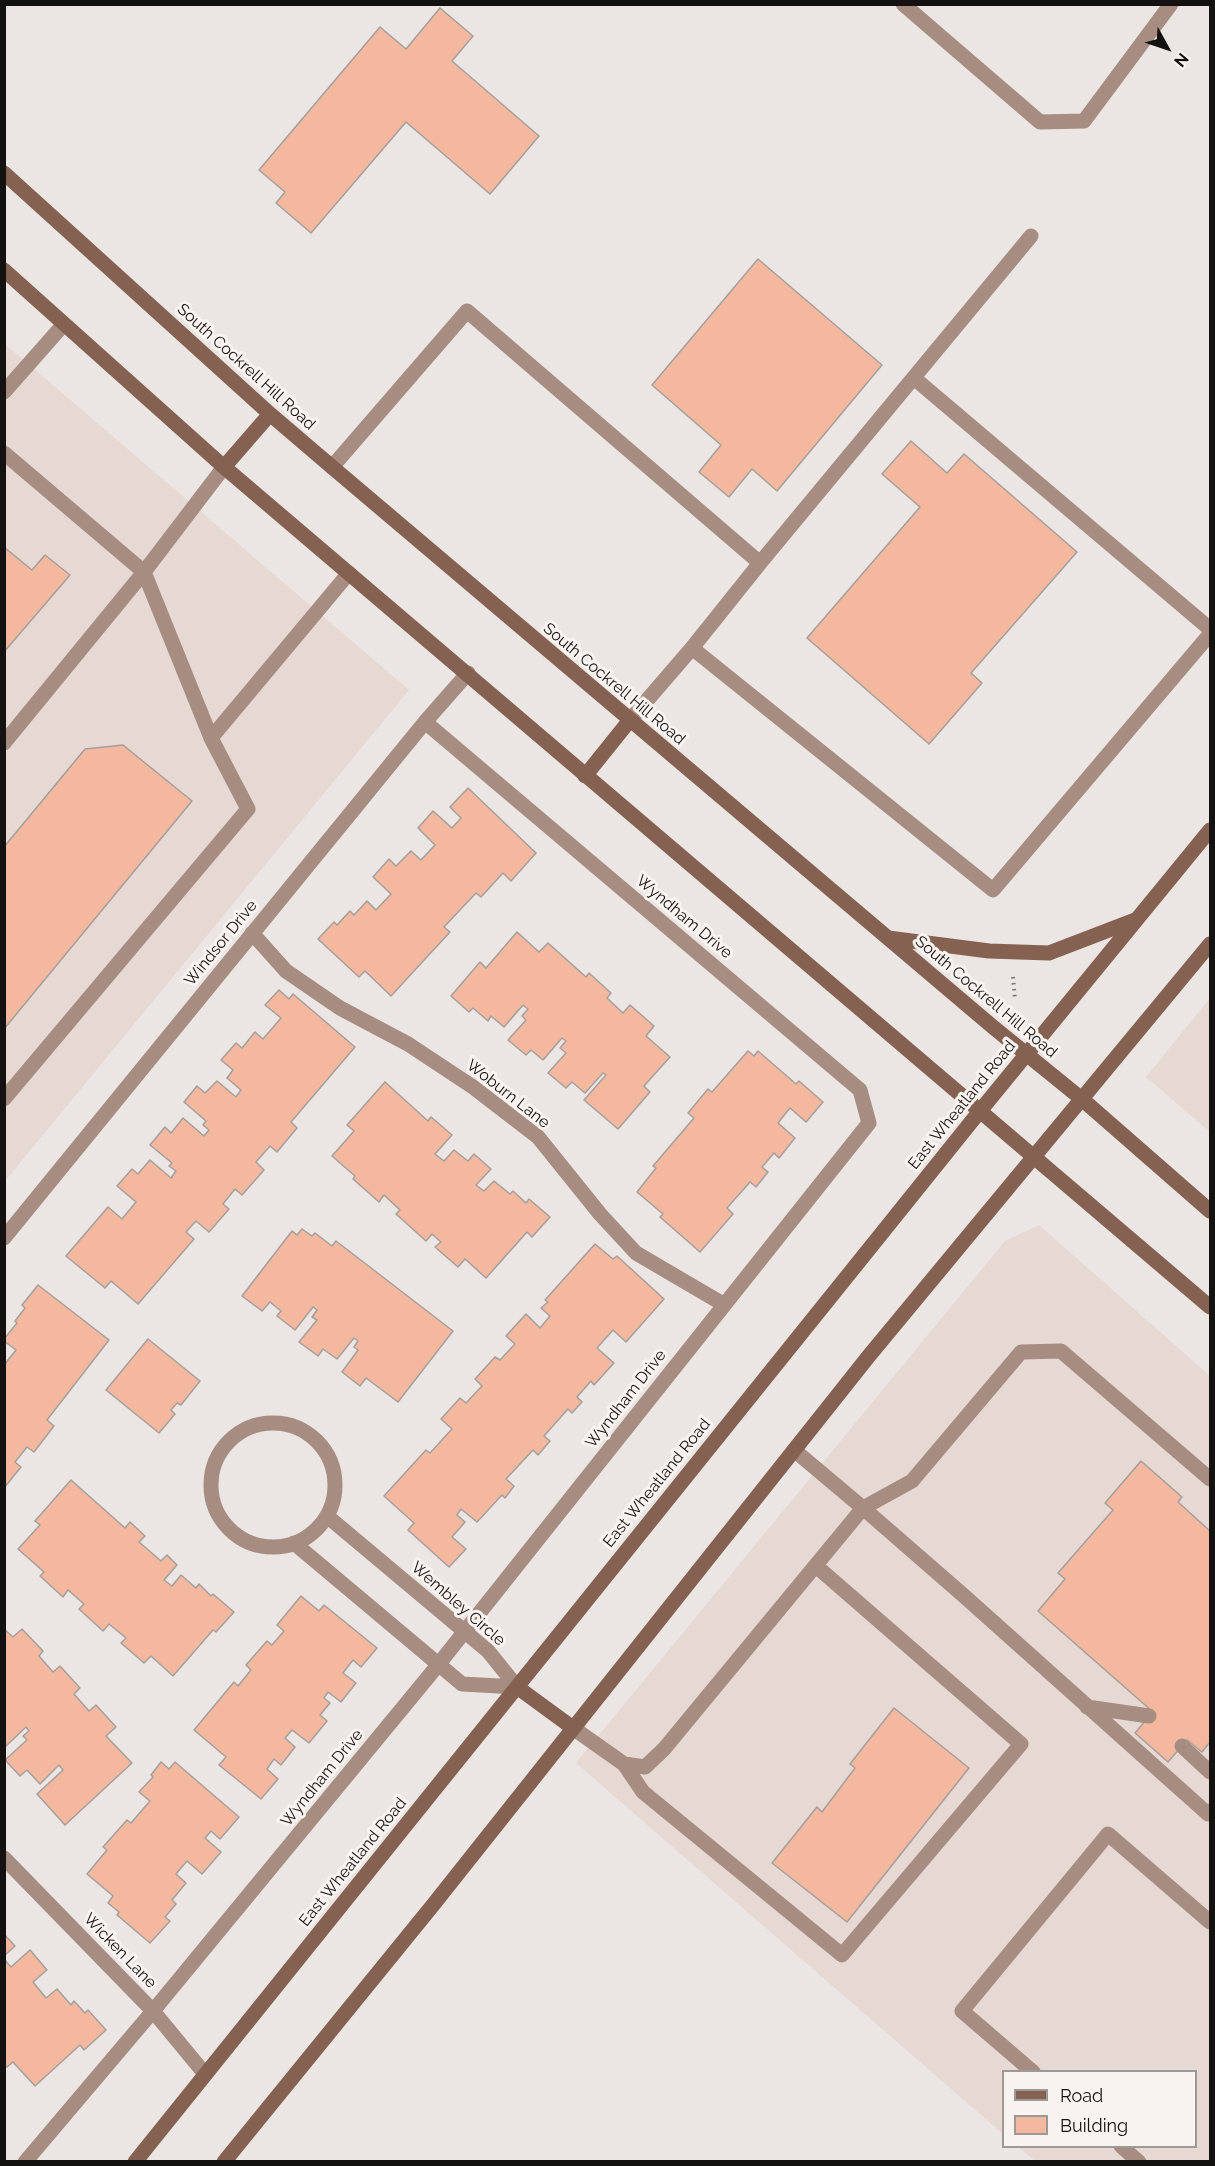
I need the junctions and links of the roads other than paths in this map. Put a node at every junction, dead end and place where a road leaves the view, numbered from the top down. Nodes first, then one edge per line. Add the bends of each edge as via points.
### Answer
1 (903, 4) edge
2 (1171, 4) edge
3 (4, 173) edge
4 (1031, 236) dead end
5 (4, 270) edge
6 (64, 324) junction
7 (914, 378) junction
8 (4, 392) edge
9 (270, 414) junction
10 (4, 453) edge
11 (224, 467) junction
12 (332, 467) junction
13 (760, 563) junction
14 (144, 572) junction
15 (349, 573) junction
16 (1210, 629) edge
17 (1210, 634) edge
18 (692, 648) junction
19 (468, 673) junction
20 (630, 720) junction
21 (425, 722) junction
22 (211, 738) junction
23 (4, 742) edge
24 (585, 776) junction
25 (1210, 830) edge
26 (1138, 918) junction
27 (252, 933) junction
28 (888, 938) junction
29 (1210, 944) edge
30 (1026, 1054) junction
31 (4, 1099) edge
32 (1083, 1100) junction
33 (980, 1111) junction
34 (1034, 1158) junction
35 (1210, 1211) edge
36 (4, 1238) edge
37 (723, 1304) junction
38 (1210, 1307) edge
39 (794, 1450) junction
40 (1210, 1479) edge
41 (864, 1508) junction
42 (327, 1516) junction
43 (294, 1543) junction
44 (816, 1566) junction
45 (465, 1631) junction
46 (438, 1665) junction
47 (517, 1687) junction
48 (1087, 1707) junction
49 (1149, 1716) dead end
50 (573, 1728) junction
51 (1182, 1746) dead end
52 (624, 1764) junction
53 (1210, 1772) edge
54 (1210, 1811) edge
55 (4, 1858) edge
56 (1210, 1922) edge
57 (153, 2011) junction
58 (1031, 2070) edge
59 (205, 2074) junction
60 (1123, 2148) edge
61 (25, 2162) edge
62 (135, 2162) edge
63 (224, 2162) edge
64 (1139, 2162) edge

1 - 2 lane via 1040,122 1084,121
3 - 9 main road, South Cockrell Hill Road
4 - 7 lane
5 - 6 main road
6 - 8 lane
6 - 11 main road
7 - 13 lane
7 - 16 lane
9 - 11 main road
9 - 12 main road, South Cockrell Hill Road
10 - 14 lane
11 - 14 lane
11 - 15 main road
12 - 13 lane via 467,311
12 - 20 main road, South Cockrell Hill Road
13 - 18 lane
14 - 22 lane
14 - 23 lane
15 - 19 main road
15 - 22 lane
17 - 18 lane via 993,890
18 - 20 lane
19 - 21 lane, Windsor Drive
19 - 24 main road
20 - 24 main road
20 - 28 main road, South Cockrell Hill Road
21 - 27 lane, Windsor Drive
21 - 37 lane, Wyndham Drive via 860,1090 869,1123
22 - 31 lane via 248,809
24 - 33 main road
25 - 26 main road, East Wheatland Road
26 - 28 main road via 1048,953 989,951
26 - 30 main road, East Wheatland Road
27 - 36 lane, Windsor Drive
27 - 37 lane, Woburn Lane via 286,971 340,1008 408,1044 474,1087 538,1137 636,1252
28 - 30 main road, South Cockrell Hill Road
29 - 32 main road
30 - 32 main road, South Cockrell Hill Road
30 - 33 main road, East Wheatland Road
32 - 34 main road
32 - 35 main road, South Cockrell Hill Road
33 - 34 main road
33 - 47 main road, East Wheatland Road
34 - 38 main road
34 - 39 main road
37 - 45 lane, Wyndham Drive
39 - 41 lane
39 - 50 main road
40 - 41 lane via 1061,1351 1021,1352 912,1481
41 - 44 lane
41 - 48 lane
42 - 43 lane via 306,1538
42 - 43 lane via 335,1493 335,1474 318,1442 287,1424 254,1426 239,1434 218,1458 212,1474 216,1509 238,1536 254,1544 271,1547
42 - 45 lane, Wembley Circle
43 - 46 lane
44 - 52 lane via 664,1749 645,1767
44 - 52 lane via 1021,1744 842,1955 643,1792
45 - 46 lane, Wyndham Drive
45 - 47 lane, Wembley Circle via 488,1651
46 - 47 lane via 462,1684
46 - 57 lane, Wyndham Drive
47 - 50 main road
47 - 59 main road, East Wheatland Road
48 - 49 lane
48 - 54 lane via 1208,1814
50 - 52 lane
50 - 63 main road
51 - 53 lane
55 - 57 lane, Wicken Lane
56 - 58 lane via 1108,1834 962,2011
57 - 59 lane, Wicken Lane
57 - 61 lane, Wyndham Drive
59 - 62 main road, East Wheatland Road
60 - 64 lane

